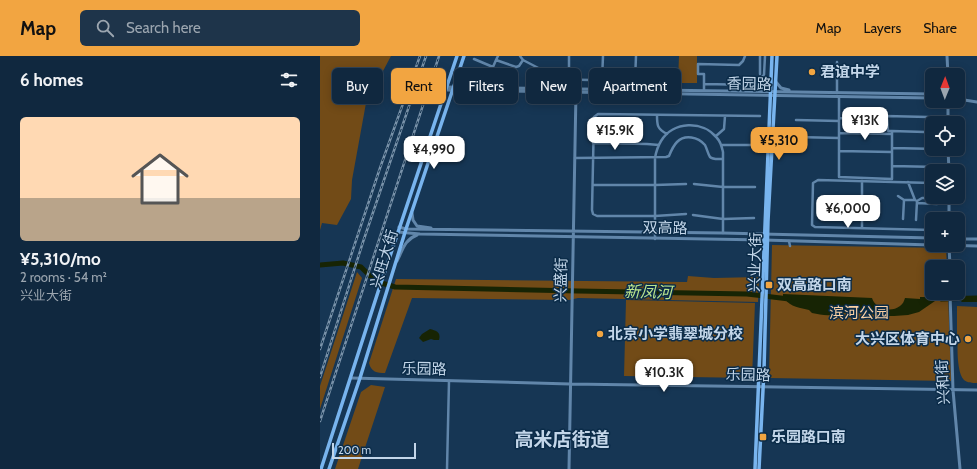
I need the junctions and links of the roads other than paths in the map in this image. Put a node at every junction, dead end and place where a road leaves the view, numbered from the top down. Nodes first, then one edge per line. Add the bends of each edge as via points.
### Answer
1 (457, 56) edge
2 (464, 56) edge
3 (498, 56) edge
4 (520, 56) edge
5 (569, 56) edge
6 (603, 56) edge
7 (636, 56) edge
8 (745, 56) edge
9 (760, 56) edge
10 (765, 56) edge
11 (772, 56) edge
12 (777, 56) edge
13 (947, 56) edge
14 (474, 59) dead end
15 (496, 60) junction
16 (523, 60) junction
17 (837, 62) dead end
18 (460, 68) edge
19 (538, 68) edge
20 (569, 68) edge
21 (602, 68) edge
22 (636, 68) edge
23 (948, 68) edge
24 (760, 74) dead end
25 (776, 81) junction
26 (704, 84) junction
27 (518, 87) edge
28 (446, 88) joint
29 (454, 88) joint
30 (704, 90) junction
31 (794, 91) junction
32 (581, 92) edge
33 (770, 93) junction
34 (775, 94) junction
35 (925, 94) edge
36 (838, 95) junction
37 (925, 98) edge
38 (965, 100) edge
39 (977, 102) edge
40 (441, 104) edge
41 (576, 104) edge
42 (657, 115) junction
43 (725, 116) junction
44 (760, 116) dead end
45 (925, 117) edge
46 (839, 119) junction
47 (884, 119) junction
48 (796, 120) dead end
49 (925, 132) dead end
50 (839, 133) junction
51 (892, 133) junction
52 (667, 134) junction
53 (716, 136) junction
54 (796, 137) dead end
55 (839, 138) junction
56 (593, 143) junction
57 (659, 145) junction
58 (721, 145) junction
59 (756, 145) dead end
60 (892, 148) junction
61 (925, 149) edge
62 (839, 151) junction
63 (892, 152) junction
64 (575, 158) junction
65 (593, 158) junction
66 (655, 158) junction
67 (723, 159) junction
68 (892, 166) junction
69 (925, 167) edge
70 (862, 181) junction
71 (908, 182) junction
72 (925, 183) edge
73 (686, 184) dead end
74 (694, 184) dead end
75 (593, 185) junction
76 (655, 185) junction
77 (723, 187) junction
78 (754, 187) dead end
79 (898, 196) dead end
80 (925, 198) edge
81 (904, 200) junction
82 (916, 201) junction
83 (925, 202) edge
84 (404, 212) junction
85 (412, 212) junction
86 (686, 214) dead end
87 (655, 216) junction
88 (693, 216) dead end
89 (754, 218) dead end
90 (723, 219) junction
91 (903, 219) dead end
92 (916, 220) dead end
93 (399, 228) junction
94 (862, 228) junction
95 (406, 229) junction
96 (441, 230) junction
97 (925, 230) edge
98 (574, 231) junction
99 (398, 232) junction
100 (655, 232) junction
101 (723, 233) junction
102 (404, 234) junction
103 (420, 234) junction
104 (766, 235) junction
105 (573, 238) junction
106 (925, 238) edge
107 (655, 239) junction
108 (965, 239) edge
109 (977, 239) edge
110 (766, 240) junction
111 (395, 241) junction
112 (789, 241) junction
113 (401, 243) junction
114 (925, 245) edge
115 (790, 246) dead end
116 (965, 246) edge
117 (977, 246) edge
118 (394, 268) junction
119 (764, 300) junction
120 (951, 300) edge
121 (351, 378) junction
122 (360, 378) junction
123 (449, 381) junction
124 (570, 384) junction
125 (758, 387) junction
126 (763, 387) junction
127 (953, 390) junction
128 (977, 390) edge
129 (321, 469) edge
130 (329, 469) edge
131 (447, 469) edge
132 (569, 469) edge
133 (755, 469) edge
134 (759, 469) edge
135 (960, 469) edge

1 - 28 main road, 兴旺大街
2 - 18 main road, 兴旺大街
3 - 15 street
4 - 16 street
5 - 20 street
6 - 21 street
7 - 22 street
8 - 26 street via 738,65 698,64 698,74 704,74
9 - 24 street
10 - 26 street via 764,75 754,85
11 - 33 main road, 兴业大街
12 - 25 main road, 兴业大街
13 - 23 street
14 - 15 street via 493,67
15 - 16 street via 516,67
16 - 19 street
17 - 36 street
25 - 31 street via 781,88
25 - 34 main road, 兴业大街
26 - 30 street
27 - 30 street, 香园路
28 - 29 street, 香园路
29 - 85 main road, 兴旺大街
30 - 33 street, 香园路
31 - 34 street, 香园路
31 - 36 street, 香园路
32 - 33 street, 香园路
33 - 34 street, 香园路
33 - 104 main road, 兴业大街
34 - 36 street, 香园路
34 - 104 main road, 兴业大街
35 - 36 street, 香园路
36 - 37 street, 香园路
36 - 46 street
38 - 39 street
40 - 84 main road, 兴旺大街
41 - 64 street, 兴盛街
42 - 43 street
42 - 52 street via 657,127
42 - 56 street via 595,115
43 - 44 street
43 - 53 street via 724,129
45 - 47 street via 886,116
46 - 47 street
46 - 48 street
46 - 50 street
47 - 51 street via 887,120 888,131
49 - 51 street
50 - 51 street
50 - 55 street
51 - 60 street
52 - 53 street via 674,129 690,125 704,128
52 - 57 street
53 - 58 street
54 - 55 street
55 - 62 street
56 - 57 street
56 - 65 street
57 - 66 street
58 - 59 street
58 - 67 street
60 - 61 street
60 - 63 street
62 - 63 street
62 - 68 street via 839,177 892,179
63 - 68 street
64 - 65 street
64 - 98 street, 兴盛街
65 - 66 street
65 - 75 street
66 - 67 street via 669,156 678,141 691,137 704,144 710,157
66 - 76 street
67 - 77 street
68 - 69 street
70 - 71 street
70 - 94 street
70 - 94 street via 818,180 813,183 812,225
71 - 72 street
71 - 82 street
73 - 76 street
74 - 77 street
75 - 76 street
75 - 87 street via 594,214 597,216
76 - 87 street
77 - 78 street
77 - 90 street
79 - 81 street
80 - 82 street
81 - 82 street
81 - 91 street
82 - 83 street
82 - 92 street
84 - 85 main road via 407,215
84 - 93 main road, 兴旺大街
85 - 95 main road, 兴旺大街
85 - 96 street via 417,226
86 - 87 street
87 - 100 street
88 - 90 street
89 - 90 street
90 - 101 street
93 - 95 street, 双高路
93 - 99 main road, 兴旺大街
94 - 97 street
95 - 96 street, 双高路
95 - 102 main road, 兴旺大街
96 - 98 street, 双高路
98 - 100 street, 双高路
98 - 105 street, 兴盛街
99 - 102 street, 双高路
99 - 111 main road, 兴旺大街
100 - 101 street, 双高路
100 - 107 street
101 - 104 street, 双高路
102 - 103 street, 双高路
102 - 113 main road, 兴旺大街
103 - 105 street, 双高路
103 - 118 street via 406,241
104 - 106 street, 双高路
104 - 110 main road, 兴业大街
105 - 107 street, 双高路
105 - 124 street, 兴盛街
107 - 110 street, 双高路
108 - 109 street
110 - 112 street, 双高路
110 - 119 main road, 兴业大街
111 - 113 main road via 399,240
111 - 121 main road, 兴旺大街
112 - 114 street, 双高路
112 - 115 street
113 - 118 main road, 兴旺大街
116 - 117 street
118 - 122 main road, 兴旺大街
119 - 125 main road, 兴业大街
119 - 126 main road, 兴业大街
120 - 127 street, 兴和街
121 - 122 street, 乐园路
121 - 129 main road, 兴旺大街
122 - 123 street, 乐园路
122 - 130 main road, 兴旺大街
123 - 124 street, 乐园路
123 - 131 street
124 - 125 street, 乐园路
124 - 132 street, 兴盛街
125 - 126 street, 乐园路
125 - 133 main road, 兴业大街
126 - 127 street, 乐园路
126 - 134 main road, 兴业大街
127 - 128 street, 乐园路
127 - 135 street, 兴和街

